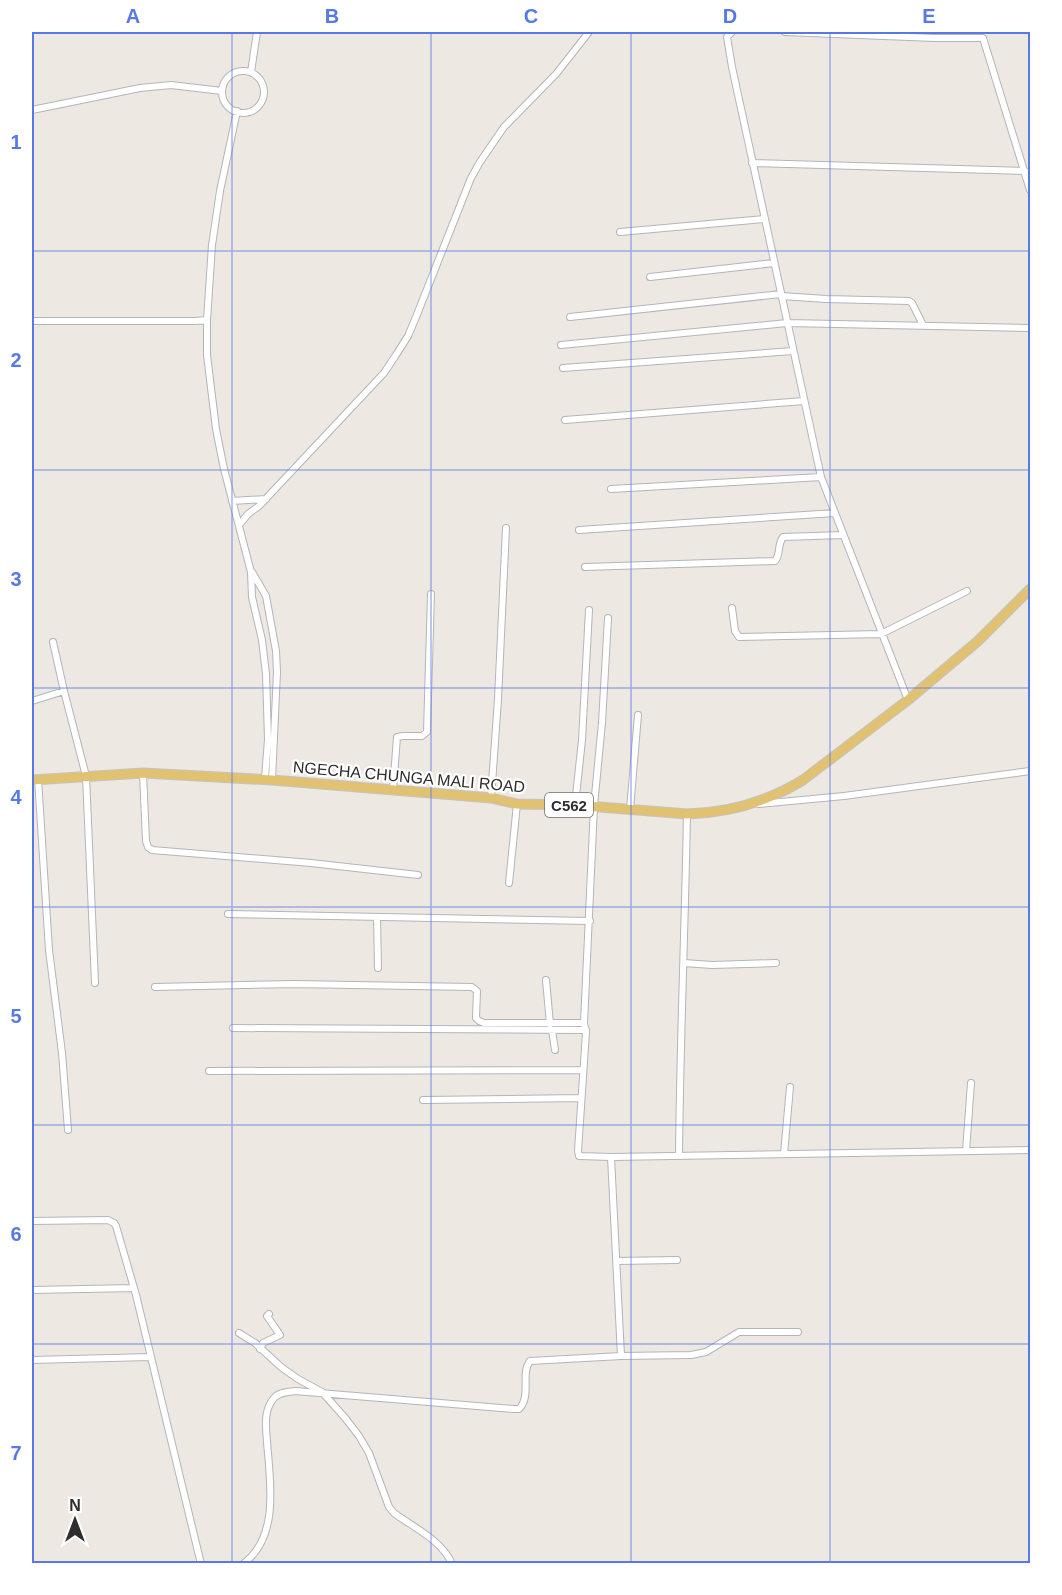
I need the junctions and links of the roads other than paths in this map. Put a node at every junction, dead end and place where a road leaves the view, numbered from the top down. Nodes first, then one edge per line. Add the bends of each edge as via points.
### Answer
1 (257, 32) edge
2 (589, 32) edge
3 (732, 32) edge
4 (785, 32) edge
5 (981, 35) edge
6 (251, 72) junction
7 (222, 92) junction
8 (32, 110) edge
9 (237, 111) junction
10 (752, 164) junction
11 (1025, 171) junction
12 (1030, 190) edge
13 (765, 219) junction
14 (620, 232) dead end
15 (774, 263) junction
16 (650, 277) dead end
17 (782, 295) junction
18 (570, 317) dead end
19 (207, 320) junction
20 (32, 321) edge
21 (787, 323) junction
22 (923, 325) junction
23 (1030, 327) edge
24 (561, 345) dead end
25 (793, 351) junction
26 (563, 368) dead end
27 (804, 401) junction
28 (565, 420) dead end
29 (821, 477) junction
30 (611, 489) dead end
31 (266, 499) junction
32 (232, 501) junction
33 (835, 513) junction
34 (239, 525) junction
35 (506, 528) dead end
36 (579, 530) dead end
37 (843, 535) junction
38 (585, 567) dead end
39 (251, 572) junction
40 (1030, 589) edge
41 (967, 591) dead end
42 (431, 594) dead end
43 (732, 608) dead end
44 (589, 610) dead end
45 (608, 618) dead end
46 (881, 634) junction
47 (53, 642) dead end
48 (64, 691) junction
49 (908, 700) junction
50 (32, 701) edge
51 (638, 715) dead end
52 (1030, 771) edge
53 (142, 773) junction
54 (86, 776) junction
55 (269, 779) junction
56 (35, 780) edge
57 (393, 790) junction
58 (492, 798) junction
59 (517, 804) junction
60 (752, 804) junction
61 (575, 805) junction
62 (594, 806) junction
63 (630, 809) junction
64 (687, 814) junction
65 (418, 875) dead end
66 (509, 883) dead end
67 (228, 914) dead end
68 (377, 917) junction
69 (590, 921) junction
70 (684, 963) junction
71 (776, 963) dead end
72 (378, 968) dead end
73 (546, 980) dead end
74 (95, 983) dead end
75 (155, 987) dead end
76 (585, 1026) junction
77 (551, 1027) junction
78 (233, 1028) dead end
79 (555, 1050) dead end
80 (583, 1070) junction
81 (209, 1071) dead end
82 (971, 1083) dead end
83 (790, 1087) dead end
84 (581, 1098) junction
85 (423, 1100) dead end
86 (68, 1130) dead end
87 (1030, 1150) edge
88 (966, 1151) junction
89 (784, 1154) junction
90 (679, 1155) junction
91 (610, 1157) junction
92 (32, 1221) edge
93 (677, 1260) dead end
94 (616, 1261) junction
95 (134, 1288) junction
96 (32, 1290) edge
97 (269, 1314) dead end
98 (798, 1332) dead end
99 (239, 1333) dead end
100 (260, 1349) junction
101 (621, 1356) junction
102 (150, 1357) junction
103 (32, 1360) edge
104 (322, 1392) junction
105 (201, 1563) edge
106 (243, 1563) edge
107 (452, 1563) edge

1 - 6 street
2 - 31 street via 556,74 504,127 471,178 408,336 384,373
3 - 10 street via 728,33 727,43
4 - 5 street via 934,38
5 - 11 street
6 - 7 street via 231,74
6 - 9 street via 261,81 261,101 251,111
7 - 8 street via 171,85
7 - 9 street via 226,104
9 - 19 street via 220,191
10 - 11 street
10 - 13 street
11 - 12 street
13 - 14 street
13 - 15 street
15 - 16 street
15 - 17 street
17 - 18 street
17 - 21 street
17 - 22 street via 909,302
19 - 20 street
19 - 32 street via 216,429
21 - 22 street
21 - 24 street
21 - 25 street
22 - 23 street
25 - 26 street
25 - 27 street
27 - 28 street
27 - 29 street
29 - 30 street
29 - 33 street
31 - 32 street
31 - 34 street
32 - 34 street
33 - 36 street
33 - 37 street
34 - 39 street
35 - 58 street
37 - 38 street via 783,537 775,561
37 - 46 street
39 - 55 street via 266,674
39 - 55 street via 266,596 276,651
40 - 49 main road, NGECHA CHUNGA MALI ROAD / C562 via 978,641
41 - 46 street
42 - 57 street via 427,732 422,736 397,737
43 - 46 street via 739,637
44 - 61 street
45 - 62 street
46 - 49 street
47 - 48 street
48 - 50 street
48 - 54 street
49 - 60 main road, NGECHA CHUNGA MALI ROAD / C562 via 803,780
51 - 63 street
52 - 60 street
53 - 54 main road, NGECHA CHUNGA MALI ROAD / C562
53 - 55 main road, NGECHA CHUNGA MALI ROAD / C562
53 - 65 street via 146,841 152,850
54 - 56 main road, NGECHA CHUNGA MALI ROAD / C562
54 - 74 street
55 - 57 main road, NGECHA CHUNGA MALI ROAD / C562
56 - 86 street
57 - 58 main road, NGECHA CHUNGA MALI ROAD / C562
58 - 59 main road, NGECHA CHUNGA MALI ROAD / C562
59 - 61 main road, NGECHA CHUNGA MALI ROAD / C562
59 - 66 street
60 - 64 main road, NGECHA CHUNGA MALI ROAD / C562
61 - 62 main road, NGECHA CHUNGA MALI ROAD / C562
62 - 63 main road, NGECHA CHUNGA MALI ROAD / C562
62 - 69 street
63 - 64 main road, NGECHA CHUNGA MALI ROAD / C562
64 - 70 street
67 - 68 street
68 - 69 street
68 - 72 street
69 - 76 street
70 - 71 street
70 - 90 street
73 - 77 street
75 - 77 street via 472,987 477,991 479,1021
76 - 77 street
76 - 80 street
77 - 78 street
77 - 79 street
80 - 81 street
80 - 84 street
82 - 88 street
83 - 89 street
84 - 85 street
84 - 91 street via 578,1154
87 - 88 street
88 - 89 street
89 - 90 street
90 - 91 street
91 - 94 street
92 - 95 street via 114,1223
93 - 94 street
94 - 101 street
95 - 96 street
95 - 102 street
97 - 100 street via 280,1335 263,1343
98 - 101 street via 739,1332 706,1352 691,1355
99 - 100 street
100 - 104 street via 298,1380
101 - 104 street via 530,1361 526,1367 524,1403 514,1409
102 - 103 street
102 - 105 street
104 - 106 street via 281,1393 270,1404 266,1420 268,1520 256,1551
104 - 107 street via 369,1453 389,1507 441,1547

